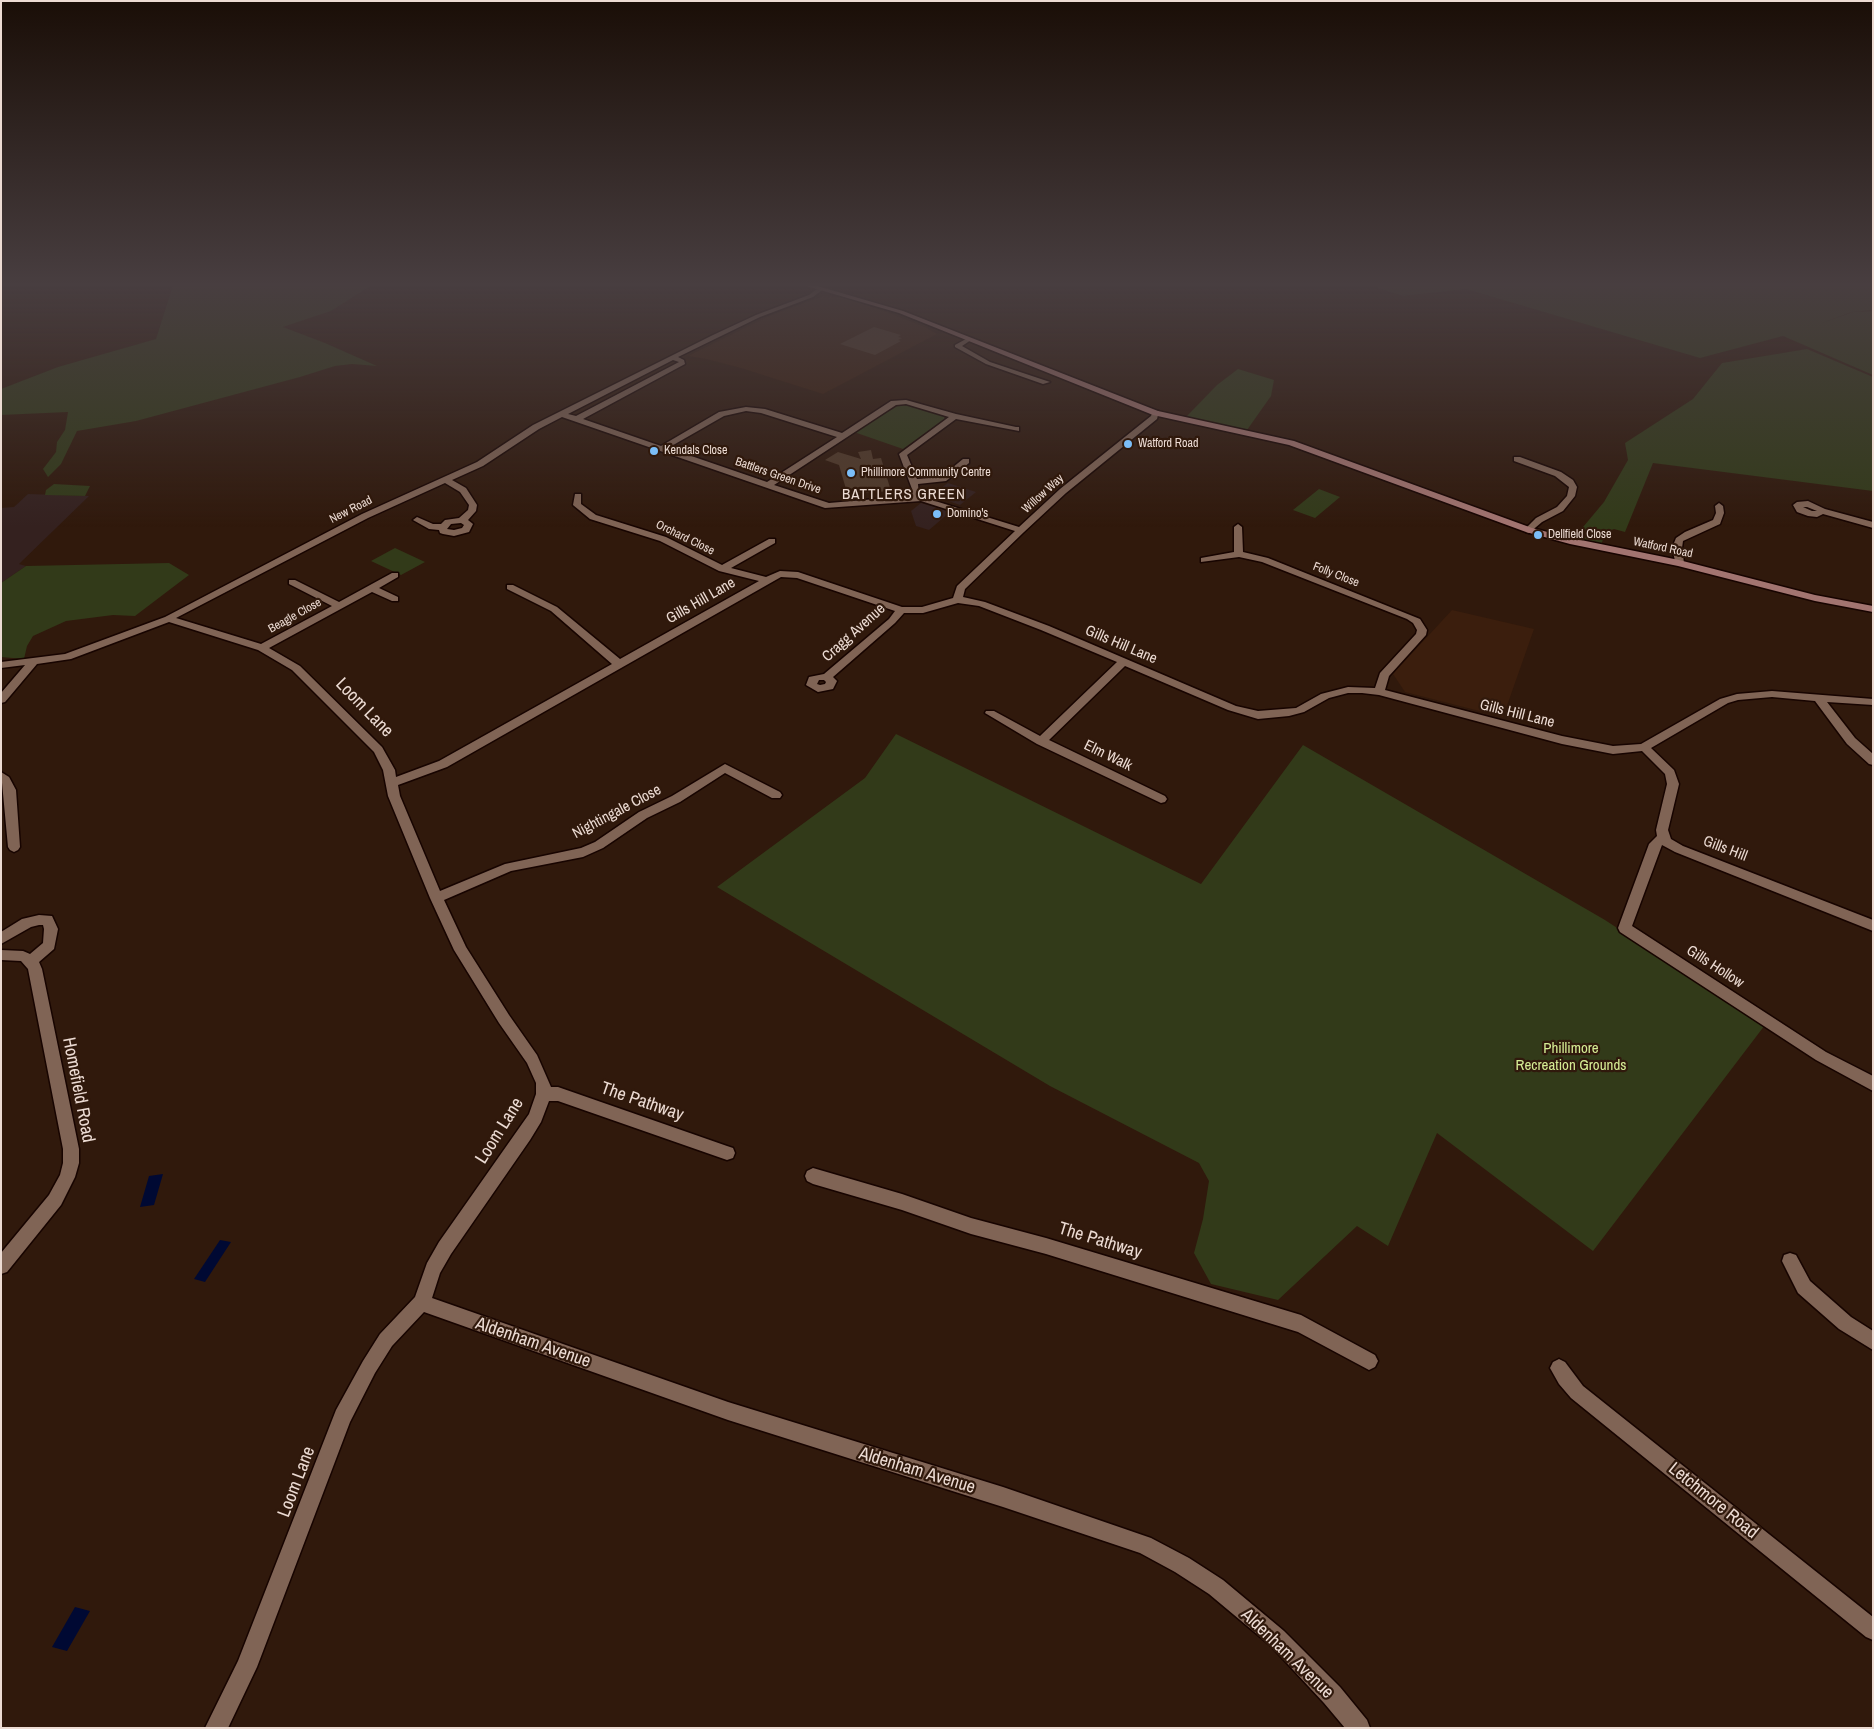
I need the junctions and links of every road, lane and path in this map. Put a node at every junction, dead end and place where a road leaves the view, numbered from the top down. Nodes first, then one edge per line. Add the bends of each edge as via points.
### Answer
1 (659, 366) edge
2 (678, 366) edge
3 (996, 366) edge
4 (1033, 366) edge
5 (1046, 382) dead end
6 (562, 414) junction
7 (1156, 414) junction
8 (955, 416) junction
9 (576, 419) junction
10 (1016, 429) dead end
11 (843, 436) junction
12 (661, 449) junction
13 (1517, 460) dead end
14 (966, 461) dead end
15 (446, 480) junction
16 (914, 482) junction
17 (768, 486) junction
18 (578, 496) dead end
19 (915, 498) junction
20 (1719, 506) dead end
21 (1822, 511) dead end
22 (416, 520) dead end
23 (1873, 525) edge
24 (1238, 527) dead end
25 (1021, 530) junction
26 (1529, 530) junction
27 (772, 541) dead end
28 (1239, 554) junction
29 (1204, 560) dead end
30 (1678, 563) junction
31 (722, 569) junction
32 (395, 575) dead end
33 (767, 580) junction
34 (292, 582) dead end
35 (510, 587) dead end
36 (372, 588) junction
37 (395, 599) dead end
38 (957, 600) junction
39 (340, 606) junction
40 (1873, 609) edge
41 (901, 610) junction
42 (168, 619) junction
43 (262, 648) junction
44 (1123, 662) junction
45 (32, 663) junction
46 (1, 665) edge
47 (620, 665) junction
48 (827, 677) dead end
49 (1379, 692) junction
50 (1818, 697) junction
51 (1, 700) edge
52 (1873, 702) edge
53 (990, 713) dead end
54 (1041, 741) junction
55 (1644, 747) junction
56 (1873, 761) edge
57 (1, 776) edge
58 (391, 783) junction
59 (776, 795) dead end
60 (1161, 799) dead end
61 (1663, 838) junction
62 (14, 847) dead end
63 (436, 898) junction
64 (1873, 926) edge
65 (1, 939) edge
66 (1, 955) edge
67 (31, 962) junction
68 (1873, 1084) edge
69 (544, 1094) junction
70 (727, 1153) dead end
71 (813, 1176) dead end
72 (1790, 1261) dead end
73 (1, 1266) edge
74 (422, 1302) junction
75 (1873, 1341) edge
76 (1369, 1361) dead end
77 (1559, 1368) dead end
78 (1873, 1630) edge
79 (216, 1728) edge
80 (1359, 1728) edge

1 - 6 street, New Road
2 - 9 street
3 - 5 street
4 - 7 main road, Watford Road
6 - 9 street, Battlers Green Drive
6 - 15 street, New Road via 486,461
7 - 25 street, Willow Way
7 - 26 main road, Watford Road via 1291,443
8 - 10 street
8 - 11 street via 898,402
8 - 16 street via 903,454
9 - 12 street, Battlers Green Drive
11 - 12 street via 746,409 722,414
11 - 17 street
12 - 17 street, Battlers Green Drive
13 - 26 street via 1558,474 1572,487 1571,496 1560,509 1539,520
14 - 16 street via 943,479
15 - 22 street via 463,490 473,505 472,511 462,520 469,525 462,531 446,533 443,527 432,527
15 - 42 street, New Road via 365,516
16 - 19 street
17 - 19 street, Battlers Green Drive via 828,506
18 - 31 street, Orchard Close via 578,505 593,517 663,539
19 - 25 street, Battlers Green Drive
20 - 30 street via 1717,522 1679,540
21 - 23 street
24 - 28 street
25 - 38 street, Willow Way via 960,588
26 - 30 main road, Watford Road
27 - 31 street
28 - 29 street, Folly Close
28 - 49 street, Folly Close via 1265,560 1410,617 1420,626 1421,635 1384,675
30 - 40 main road, Watford Road via 1815,598
31 - 33 street, Orchard Close
32 - 36 street, Beagle Close
33 - 41 street, Gills Hill Lane via 780,574 798,575
33 - 47 street, Gills Hill Lane
34 - 39 street, Beagle Close
35 - 47 street via 554,609
36 - 37 street
36 - 39 street, Beagle Close
38 - 41 street, Gills Hill Lane via 923,610
38 - 44 street, Gills Hill Lane via 982,604
39 - 43 street, Beagle Close
41 - 48 street, Cragg Avenue
42 - 43 street, Loom Lane
42 - 45 street, New Road via 80,653
43 - 58 street, Loom Lane via 296,668 378,750 389,770
44 - 49 street, Gills Hill Lane via 1232,708 1258,715 1294,711 1335,692
44 - 54 street
45 - 46 street, New Road
45 - 51 street
47 - 58 street, Gills Hill Lane via 443,764
49 - 55 street, Gills Hill Lane via 1578,744 1613,750
50 - 52 street, Gills Hill Lane
50 - 55 street, Gills Hill Lane via 1772,694 1737,697 1724,701
50 - 56 street via 1851,741
53 - 54 street, Elm Walk
54 - 60 street, Elm Walk
55 - 61 street via 1670,773 1673,784
57 - 62 street via 10,790
58 - 63 street, Loom Lane
59 - 63 street, Nightingale Close via 725,768 599,845 583,852 509,867
61 - 64 street, Gills Hill via 1679,849
61 - 68 street, Gills Hollow via 1655,844 1625,928 1821,1056
63 - 69 street, Loom Lane via 469,963 532,1059 543,1083
65 - 67 street via 27,923 47,920 52,929 49,945
66 - 67 street via 23,956
67 - 73 street, Homefield Road via 35,969 71,1163 55,1200
69 - 70 street, The Pathway via 558,1094
69 - 74 street, Loom Lane via 525,1135 445,1248
71 - 76 street, The Pathway via 1301,1324
72 - 75 street via 1804,1287 1845,1323
74 - 79 street, Loom Lane via 386,1340 344,1417 246,1667
74 - 80 street, Aldenham Avenue via 728,1411 1144,1544 1216,1587 1277,1638
77 - 78 street, Letchmore Road via 1577,1392

